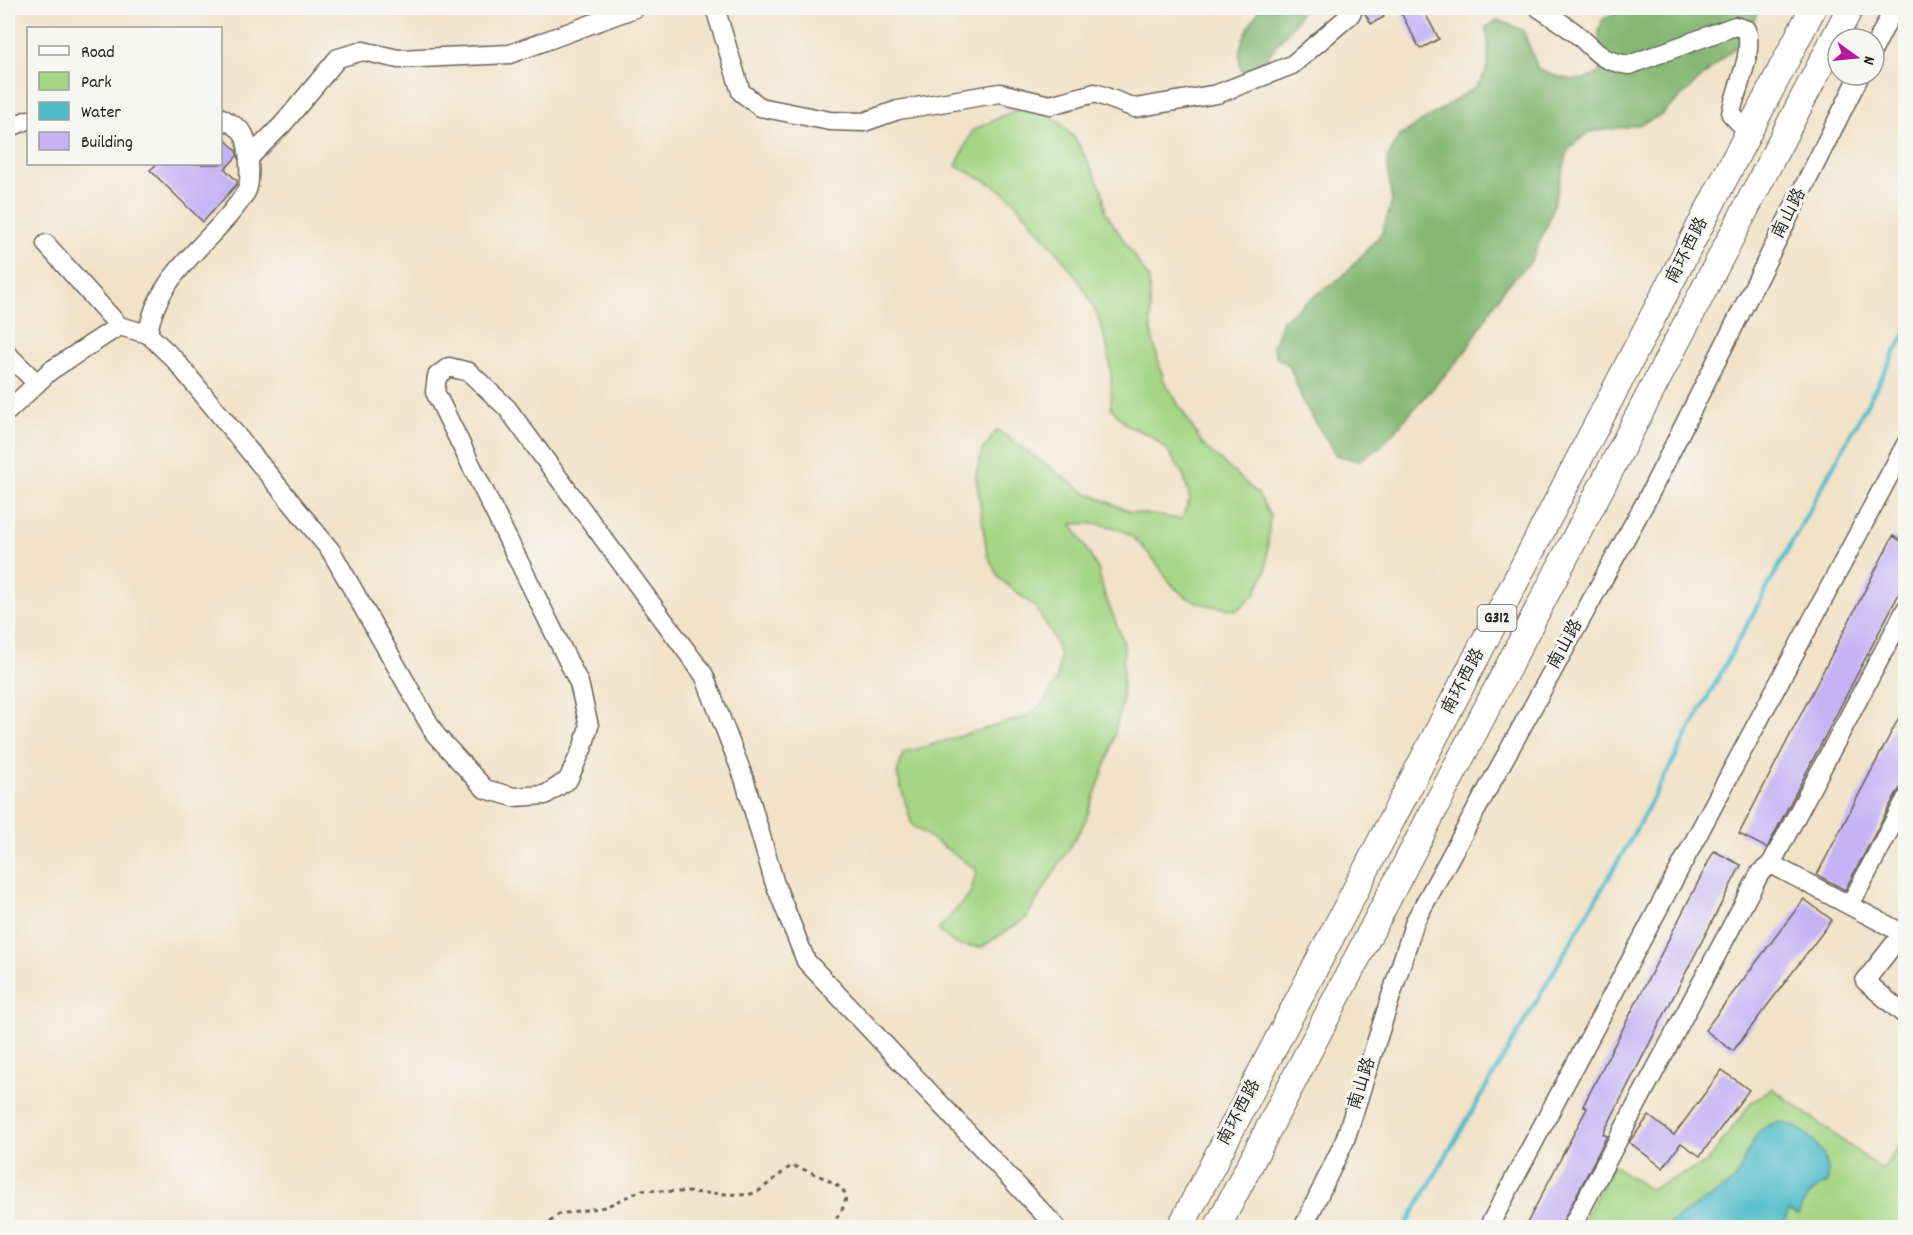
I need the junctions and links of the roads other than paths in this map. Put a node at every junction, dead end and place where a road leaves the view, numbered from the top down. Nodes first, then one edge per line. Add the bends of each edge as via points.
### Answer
1 (635, 8) edge
2 (716, 8) edge
3 (1354, 8) edge
4 (1539, 8) edge
5 (1813, 8) edge
6 (1850, 8) edge
7 (1894, 8) edge
8 (1884, 27) edge
9 (1854, 87) edge
10 (222, 118) edge
11 (27, 120) edge
12 (8, 128) edge
13 (1749, 133) junction
14 (249, 158) junction
15 (46, 244) dead end
16 (119, 326) junction
17 (148, 334) junction
18 (8, 355) edge
19 (38, 383) junction
20 (8, 411) edge
21 (1905, 444) edge
22 (1905, 609) edge
23 (1905, 799) edge
24 (1771, 864) junction
25 (1850, 906) junction
26 (1904, 931) edge
27 (1905, 1016) edge
28 (1057, 1227) edge
29 (1180, 1227) edge
30 (1217, 1227) edge
31 (1303, 1227) edge
32 (1488, 1227) edge
33 (1571, 1227) edge

1 - 14 street via 510,54 399,59 363,51 338,58
2 - 3 street via 741,92 760,107 830,121 864,122 898,110 1000,93 1050,105 1095,93 1135,108 1217,94 1292,65
4 - 13 street via 1576,34 1595,54 1629,65 1735,26 1747,30 1750,46 1731,114
5 - 13 highway, 南环西路 / G312
6 - 30 highway, 南环西路 / G312
7 - 8 street
9 - 31 street, 南山路 via 1646,501 1415,921 1345,1140
10 - 14 street via 243,133
11 - 12 street
13 - 29 highway, 南环西路 / G312
14 - 17 street via 248,190 163,289 150,314
15 - 16 street
16 - 17 street
16 - 19 street
17 - 28 street via 175,360 331,551 435,734 485,789 514,797 545,795 568,780 589,726 579,683 445,416 435,392 437,376 449,367 469,372 507,408 704,675 744,778 774,881 806,961
18 - 19 street
19 - 20 street
21 - 32 street
22 - 24 street
23 - 25 street
24 - 25 street
24 - 33 street via 1760,873
25 - 26 street
26 - 27 street via 1865,981

